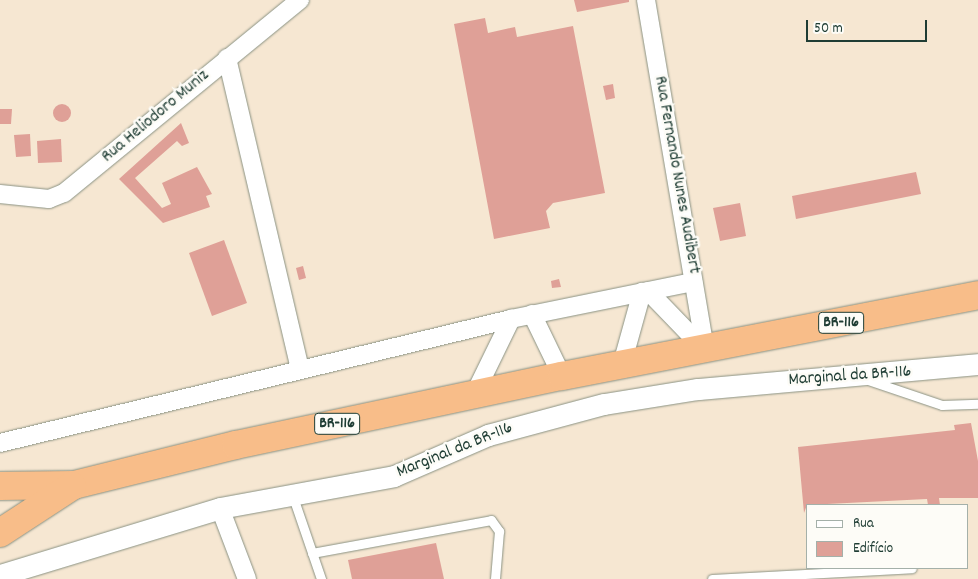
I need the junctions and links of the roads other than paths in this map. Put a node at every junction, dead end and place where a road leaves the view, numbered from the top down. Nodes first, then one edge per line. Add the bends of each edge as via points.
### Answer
1 (300, 0) edge
2 (646, 0) edge
3 (227, 58) junction
4 (0, 194) edge
5 (694, 282) junction
6 (645, 291) junction
7 (978, 295) edge
8 (532, 314) junction
9 (511, 318) junction
10 (705, 350) junction
11 (622, 364) junction
12 (978, 364) edge
13 (300, 370) junction
14 (562, 376) junction
15 (856, 376) junction
16 (474, 395) junction
17 (978, 404) edge
18 (0, 442) edge
19 (74, 485) junction
20 (0, 486) edge
21 (292, 497) junction
22 (220, 508) junction
23 (0, 533) edge
24 (312, 553) junction
25 (894, 569) edge
26 (0, 575) edge
27 (247, 579) edge
28 (321, 579) edge
29 (495, 579) edge
30 (712, 579) edge

1 - 3 street, Rua Heliodoro Muniz
2 - 5 street, Rua Fernando Nunes Audibert
3 - 4 street, Rua Heliodoro Muniz via 64,193 50,199
3 - 13 street
5 - 6 street
5 - 10 street, Rua Fernando Nunes Audibert
6 - 8 street
6 - 10 street
6 - 11 street
7 - 10 highway, BR-116
8 - 9 street
8 - 14 street
9 - 13 street
9 - 16 street
10 - 11 highway, BR-116
11 - 14 highway, BR-116
12 - 15 street, Marginal da BR-116
13 - 18 street
14 - 16 highway, BR-116
15 - 17 lane via 942,405
15 - 21 street, Marginal da BR-116 via 698,389 604,404 488,435 394,476
16 - 19 highway, BR-116 via 236,444
19 - 20 highway, BR-116
19 - 23 highway, BR-116
21 - 22 street, Marginal da BR-116
21 - 24 lane
22 - 26 street, Marginal da BR-116
22 - 27 street
24 - 28 lane
24 - 29 lane via 491,520 500,531
25 - 30 lane

